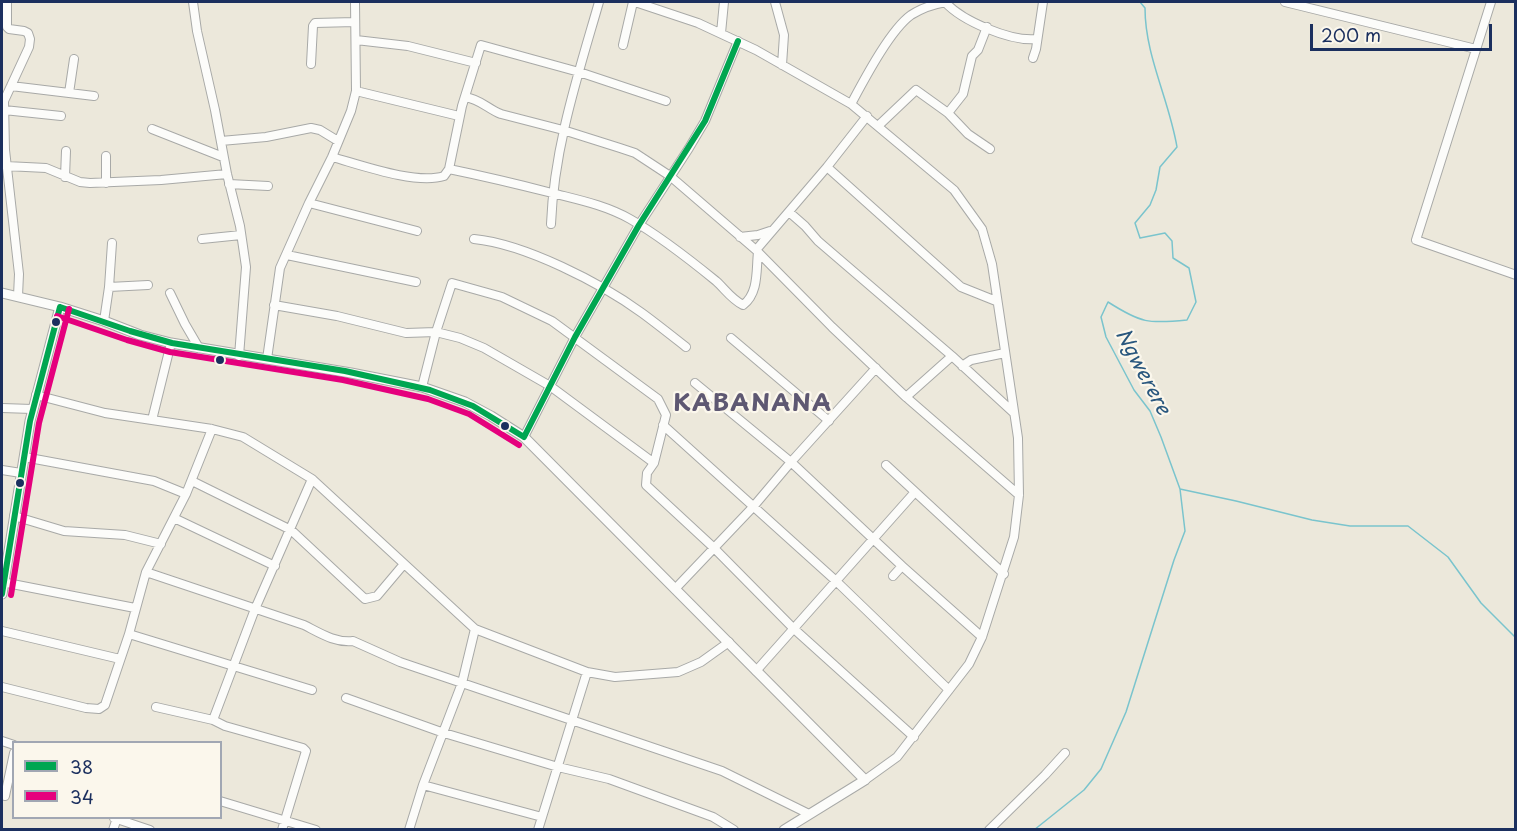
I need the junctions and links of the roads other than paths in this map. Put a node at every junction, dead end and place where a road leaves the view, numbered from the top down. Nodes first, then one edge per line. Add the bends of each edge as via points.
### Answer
1 (7, 2) edge
2 (194, 2) edge
3 (355, 2) edge
4 (599, 2) edge
5 (634, 2) edge
6 (724, 2) edge
7 (775, 2) edge
8 (945, 2) edge
9 (1042, 2) edge
10 (1285, 2) edge
11 (1491, 2) edge
12 (646, 3) edge
13 (356, 22) junction
14 (987, 27) junction
15 (721, 33) junction
16 (1037, 39) junction
17 (356, 40) junction
18 (738, 41) junction
19 (623, 45) dead end
20 (1476, 49) junction
21 (1033, 58) dead end
22 (74, 59) dead end
23 (476, 63) junction
24 (311, 64) dead end
25 (782, 65) junction
26 (579, 72) junction
27 (11, 87) junction
28 (356, 91) junction
29 (69, 93) junction
30 (94, 96) dead end
31 (465, 97) junction
32 (666, 101) dead end
33 (851, 104) junction
34 (4, 110) junction
35 (948, 113) junction
36 (61, 116) dead end
37 (459, 116) junction
38 (867, 116) junction
39 (878, 126) junction
40 (153, 129) dead end
41 (563, 130) junction
42 (221, 141) junction
43 (338, 141) junction
44 (990, 149) dead end
45 (66, 151) dead end
46 (106, 156) dead end
47 (223, 157) junction
48 (332, 157) junction
49 (6, 166) junction
50 (827, 167) junction
51 (448, 169) junction
52 (227, 174) junction
53 (670, 176) junction
54 (65, 177) junction
55 (106, 183) junction
56 (229, 184) junction
57 (268, 186) dead end
58 (552, 193) junction
59 (309, 203) junction
60 (789, 212) junction
61 (551, 224) dead end
62 (639, 225) junction
63 (417, 231) dead end
64 (771, 231) junction
65 (241, 235) junction
66 (740, 237) junction
67 (202, 239) dead end
68 (474, 240) dead end
69 (112, 243) dead end
70 (757, 251) junction
71 (287, 255) junction
72 (1515, 275) edge
73 (416, 282) dead end
74 (148, 285) dead end
75 (109, 287) junction
76 (603, 288) junction
77 (2, 293) edge
78 (170, 293) dead end
79 (18, 296) junction
80 (996, 301) junction
81 (274, 305) junction
82 (60, 307) junction
83 (104, 321) junction
84 (436, 332) junction
85 (575, 337) junction
86 (731, 338) dead end
87 (171, 343) junction
88 (686, 347) dead end
89 (200, 348) junction
90 (1005, 353) junction
91 (239, 356) junction
92 (951, 356) junction
93 (267, 359) junction
94 (962, 366) junction
95 (876, 368) junction
96 (695, 383) dead end
97 (549, 386) junction
98 (422, 387) junction
99 (36, 395) junction
100 (906, 396) junction
101 (2, 408) edge
102 (32, 409) junction
103 (1014, 412) junction
104 (153, 420) junction
105 (829, 421) junction
106 (663, 425) junction
107 (212, 429) junction
108 (524, 437) junction
109 (24, 457) junction
110 (791, 462) junction
111 (654, 463) junction
112 (886, 465) dead end
113 (2, 470) edge
114 (21, 473) junction
115 (312, 479) junction
116 (192, 481) junction
117 (915, 492) junction
118 (186, 494) junction
119 (1019, 495) junction
120 (753, 507) junction
121 (14, 516) junction
122 (174, 518) junction
123 (291, 530) junction
124 (873, 538) junction
125 (161, 544) junction
126 (713, 547) junction
127 (404, 564) junction
128 (274, 566) junction
129 (902, 566) junction
130 (146, 572) junction
131 (1004, 574) junction
132 (893, 576) dead end
133 (835, 580) junction
134 (2, 582) edge
135 (675, 589) junction
136 (2, 594) edge
137 (135, 608) junction
138 (255, 609) junction
139 (793, 628) junction
140 (475, 629) junction
141 (2, 631) edge
142 (129, 634) junction
143 (982, 638) junction
144 (729, 642) junction
145 (120, 659) junction
146 (234, 666) junction
147 (756, 670) junction
148 (588, 672) junction
149 (462, 683) junction
150 (2, 687) edge
151 (312, 690) dead end
152 (949, 690) junction
153 (346, 698) dead end
154 (156, 707) dead end
155 (213, 720) junction
156 (573, 721) junction
157 (444, 733) junction
158 (914, 737) junction
159 (1065, 753) dead end
160 (12, 765) edge
161 (558, 767) junction
162 (865, 780) junction
163 (423, 785) junction
164 (7, 796) edge
165 (222, 802) edge
166 (810, 814) junction
167 (542, 817) junction
168 (118, 819) edge
169 (285, 820) junction
170 (150, 830) edge
171 (282, 830) edge
172 (316, 830) edge
173 (409, 830) edge
174 (538, 830) edge
175 (734, 830) edge
176 (784, 830) edge
177 (989, 830) edge

1 - 27 street via 7,27 28,33 30,39
2 - 42 street
3 - 13 street
4 - 26 street
5 - 12 street
5 - 19 street
6 - 15 street
7 - 25 street via 784,35
8 - 14 street via 954,11
8 - 33 street via 910,16 886,44
9 - 16 street
10 - 20 street
11 - 20 street
12 - 15 street
13 - 17 street
13 - 24 street via 315,23
14 - 16 street via 1020,40
14 - 35 street via 972,56 963,94
15 - 18 street
16 - 21 street
17 - 23 street via 408,46
17 - 28 street
18 - 25 street
18 - 53 street via 705,120
20 - 72 street via 1416,240
22 - 29 street
23 - 26 street via 481,45
23 - 31 street
25 - 33 street
26 - 32 street
26 - 41 street
27 - 29 street
27 - 34 street
28 - 37 street
28 - 43 street
29 - 30 street
31 - 37 street
31 - 41 street via 478,100 492,111
33 - 38 street
34 - 36 street
34 - 49 street
35 - 39 street via 916,90
35 - 44 street
37 - 51 street
38 - 39 street
38 - 50 street
39 - 80 street via 954,190 974,216 989,255
40 - 47 street
41 - 53 street via 635,153
41 - 58 street
42 - 43 street via 311,128
42 - 47 street
43 - 48 street
45 - 54 street
46 - 55 street
47 - 52 street
48 - 51 street via 427,179 444,176
48 - 59 street
49 - 54 street via 46,168
49 - 79 street via 19,274
50 - 60 street
50 - 80 street via 961,287
51 - 58 street
52 - 55 street
52 - 56 street
53 - 62 street
53 - 66 street
54 - 55 street
56 - 57 street
56 - 65 street
58 - 61 street
58 - 62 street via 600,204
59 - 63 street
59 - 71 street
60 - 64 street
60 - 92 street
62 - 70 street via 693,262 743,305 754,292
62 - 76 street
64 - 66 street
64 - 70 street
65 - 67 street
65 - 91 street via 246,267
66 - 70 street
68 - 76 street via 541,258
69 - 75 street
70 - 95 street
71 - 73 street
71 - 81 street via 280,268
74 - 75 street
75 - 83 street
76 - 85 street
76 - 88 street
77 - 79 street
78 - 89 street
79 - 82 street
80 - 90 street
81 - 84 street via 406,333
81 - 93 street
82 - 83 street
82 - 99 street
83 - 87 street
84 - 85 street via 452,283 502,297
84 - 97 street via 484,348
84 - 98 street
85 - 97 street
85 - 106 street via 658,399 666,415
86 - 105 street
87 - 89 street
87 - 104 street
89 - 91 street
90 - 94 street via 971,360
90 - 103 street
91 - 93 street
92 - 94 street
92 - 100 street
93 - 98 street
94 - 103 street
95 - 100 street
95 - 105 street
96 - 110 street
97 - 108 street
97 - 111 street
98 - 108 street via 465,402
99 - 102 street
99 - 104 street via 105,413
100 - 119 street
101 - 102 street
102 - 109 street
103 - 119 street
104 - 107 street
105 - 110 street
106 - 111 street
106 - 120 street
107 - 115 street via 243,437
107 - 116 street
108 - 135 street
109 - 114 street
109 - 118 street via 154,481
110 - 120 street
110 - 124 street
111 - 126 street via 647,473 646,485
112 - 117 street
113 - 114 street
114 - 121 street
115 - 123 street
115 - 127 street
116 - 118 street
116 - 123 street
117 - 124 street
117 - 131 street
118 - 122 street
119 - 131 street
120 - 126 street
120 - 133 street
121 - 125 street via 64,531 125,535
121 - 134 street
122 - 125 street
122 - 128 street
123 - 127 street via 365,599 377,596
123 - 128 street
124 - 129 street
124 - 133 street
125 - 130 street
126 - 135 street
126 - 139 street
127 - 140 street
128 - 138 street
129 - 132 street
129 - 143 street
130 - 137 street
130 - 138 street
131 - 143 street
133 - 139 street
133 - 152 street
134 - 136 street
134 - 137 street
135 - 144 street
137 - 142 street
138 - 146 street
138 - 149 street
139 - 147 street
139 - 158 street
140 - 148 street
140 - 149 street
141 - 145 street
142 - 145 street
142 - 146 street
143 - 152 street
144 - 147 street
144 - 148 street via 678,672 615,677
145 - 150 street via 105,705 99,709
146 - 151 street
146 - 155 street
147 - 162 street
148 - 156 street
149 - 156 street
149 - 157 street
152 - 158 street
153 - 157 street
154 - 155 street
155 - 169 street via 306,751
156 - 161 street
156 - 166 street via 722,771
157 - 161 street
157 - 163 street
158 - 162 street via 897,757
159 - 177 street
160 - 164 street
161 - 167 street
161 - 175 street via 609,780 713,817
162 - 166 street
163 - 167 street
163 - 173 street
165 - 169 street
166 - 176 street
167 - 174 street
168 - 170 street
169 - 171 street
169 - 172 street

